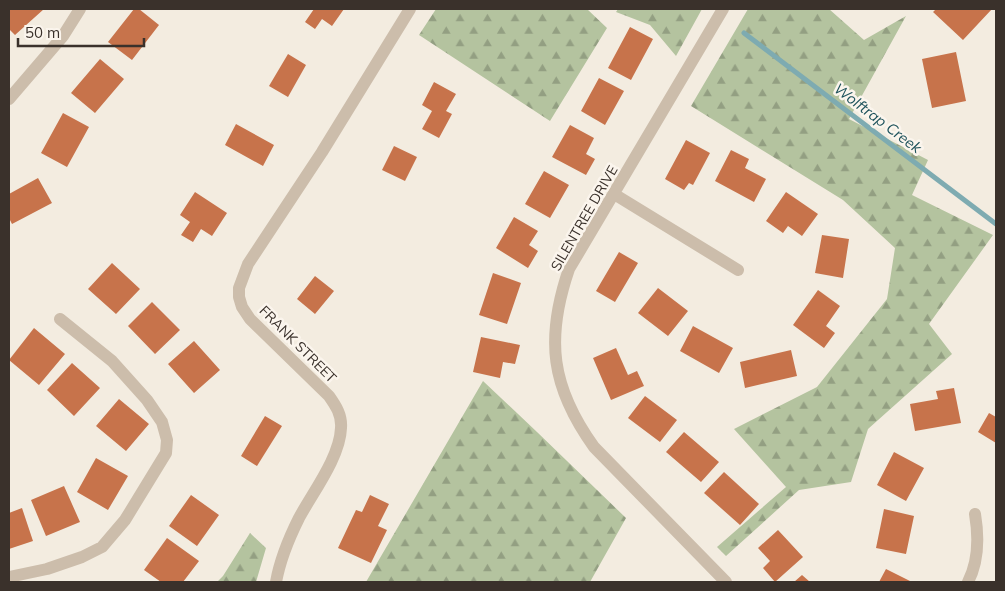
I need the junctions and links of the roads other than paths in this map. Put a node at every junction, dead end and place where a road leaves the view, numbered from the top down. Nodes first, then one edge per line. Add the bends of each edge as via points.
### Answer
1 (80, 9) edge
2 (410, 9) edge
3 (723, 9) edge
4 (9, 99) edge
5 (614, 194) junction
6 (738, 270) dead end
7 (60, 319) dead end
8 (976, 514) dead end
9 (9, 577) edge
10 (276, 582) edge
11 (726, 582) edge
12 (968, 582) edge

1 - 4 street via 63,36
2 - 10 street, FRANK STREET via 248,264 239,288 242,307 250,319 329,396 341,421 340,437 333,456 279,563
3 - 5 street, SILENTREE DRIVE
5 - 6 street
5 - 11 street, SILENTREE DRIVE via 570,269 560,295 555,322 559,377 566,401 594,447
7 - 9 street via 112,361 147,400 162,422 167,440 166,453 125,520 102,547 47,569
8 - 12 street via 977,553

